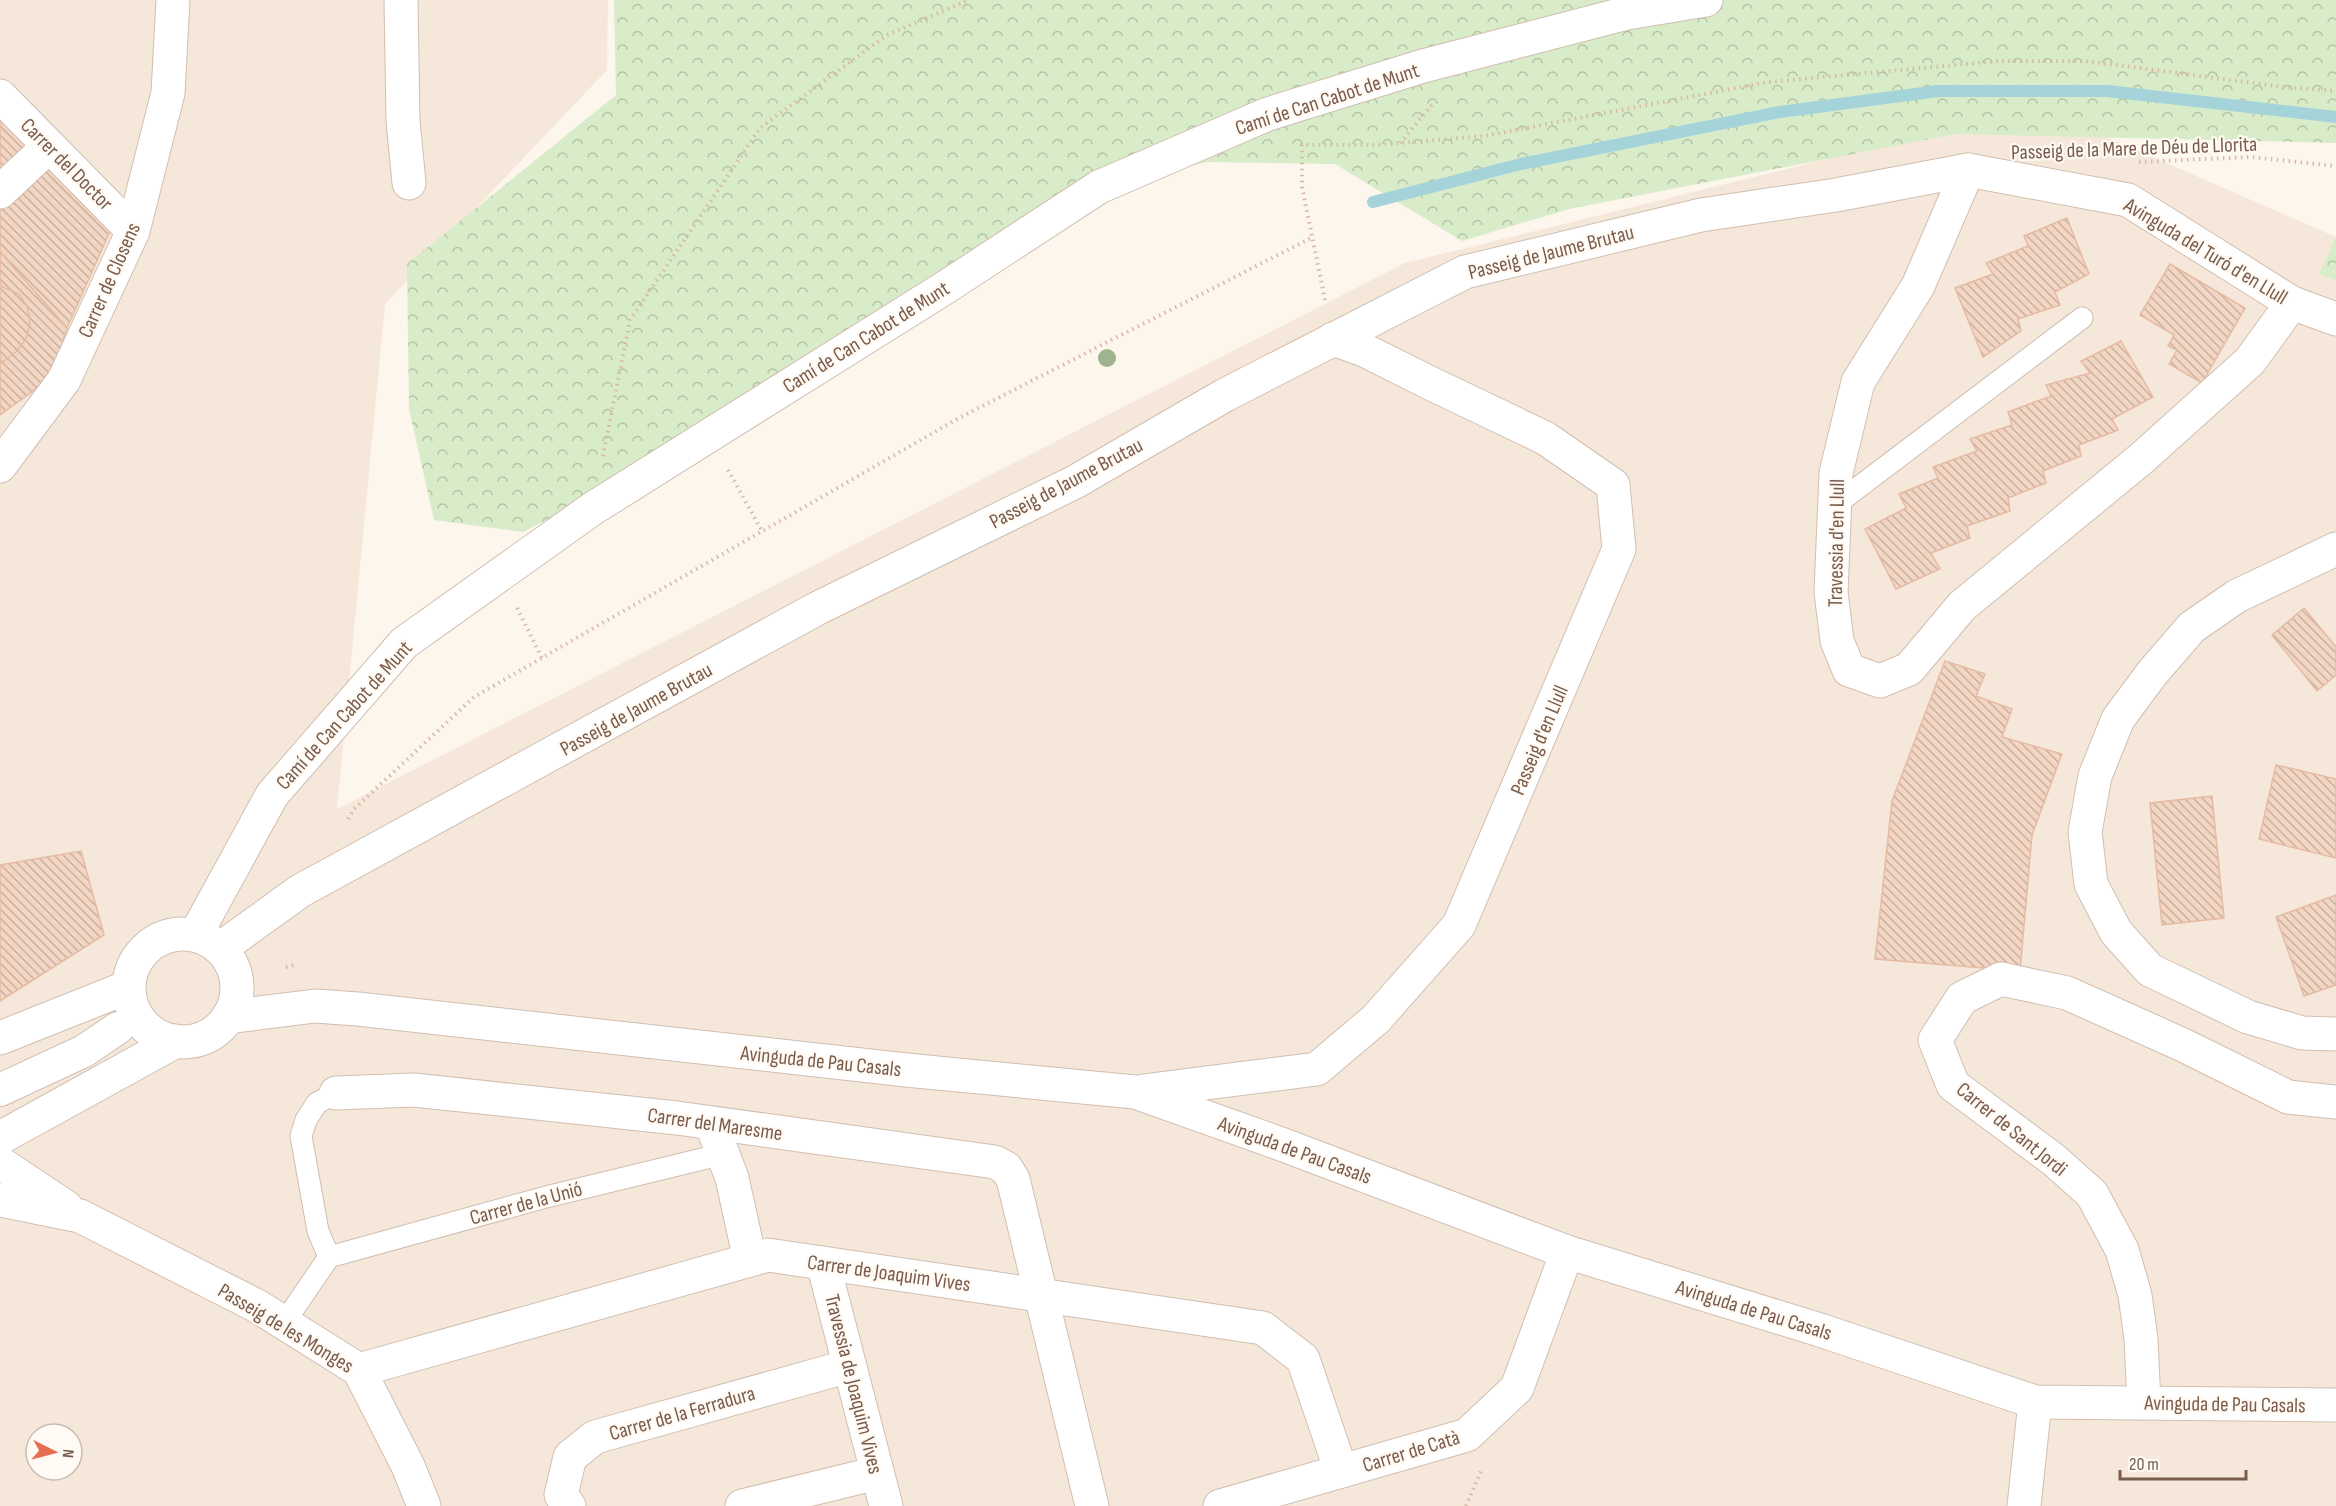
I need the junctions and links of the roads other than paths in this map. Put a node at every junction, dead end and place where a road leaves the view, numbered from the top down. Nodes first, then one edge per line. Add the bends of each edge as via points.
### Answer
1 (172, 0) edge
2 (401, 0) edge
3 (1706, 0) edge
4 (0, 96) edge
5 (49, 146) junction
6 (1968, 170) junction
7 (409, 183) dead end
8 (0, 192) edge
9 (133, 231) junction
10 (2292, 303) junction
11 (2082, 318) dead end
12 (2336, 319) edge
13 (1334, 339) junction
14 (0, 466) edge
15 (1835, 505) junction
16 (2336, 549) edge
17 (208, 941) junction
18 (128, 987) junction
19 (228, 1017) junction
20 (118, 1028) dead end
21 (2336, 1034) edge
22 (0, 1038) edge
23 (176, 1041) junction
24 (0, 1090) edge
25 (1135, 1092) junction
26 (336, 1093) joint
27 (2336, 1102) edge
28 (711, 1123) junction
29 (0, 1138) edge
30 (723, 1154) junction
31 (0, 1162) edge
32 (0, 1200) edge
33 (80, 1216) junction
34 (1568, 1252) junction
35 (329, 1257) junction
36 (750, 1260) junction
37 (823, 1263) junction
38 (1041, 1295) junction
39 (284, 1323) junction
40 (849, 1366) junction
41 (359, 1370) junction
42 (2035, 1402) junction
43 (2144, 1403) junction
44 (2336, 1406) edge
45 (1341, 1471) junction
46 (877, 1473) junction
47 (424, 1506) edge
48 (569, 1506) edge
49 (742, 1506) edge
50 (885, 1506) edge
51 (1092, 1506) edge
52 (1220, 1506) edge
53 (2024, 1506) edge

1 - 9 street, Carrer de Closens via 168,93
2 - 7 street via 403,121
3 - 17 street, Camí de Can Cabot de Munt via 1627,13 1412,70 1268,114 1099,187 592,509 404,644 272,795
4 - 5 street, Carrer del Doctor
5 - 8 street
5 - 9 street, Carrer del Doctor
6 - 10 street, Avinguda del Turó d'en Llull via 2128,200
6 - 13 street, Passeig de Jaume Brutau via 1701,215 1465,272
6 - 15 street, Travessia d'en Llull via 1918,286 1858,382 1836,473
9 - 14 street, Carrer de Closens via 64,380
10 - 12 street, Avinguda del Turó d'en Llull
10 - 15 street, Travessia d'en Llull via 2250,361 2142,458 1962,606 1909,669 1880,681 1849,670 1837,641 1831,592
11 - 15 lane
13 - 17 street, Passeig de Jaume Brutau via 1225,395 1075,482 818,608
13 - 25 street, Passeig d'en Llull via 1545,438 1614,485 1620,549 1452,934 1376,1019 1317,1069
16 - 21 street via 2237,596 2192,627 2118,719 2095,776 2085,832 2091,884 2116,932 2150,970 2248,1017 2302,1033
17 - 18 street via 157,939 137,956
17 - 19 street via 228,957 237,979 236,999
18 - 22 street
18 - 23 street via 130,1003 142,1023 159,1036
19 - 23 street via 219,1028 200,1039
19 - 25 street, Avinguda de Pau Casals via 315,1006 358,1009
20 - 24 street via 84,1051
23 - 29 street
25 - 34 street, Avinguda de Pau Casals
26 - 28 street, Carrer del Maresme via 414,1090
26 - 35 lane, Carrer del Maresme via 317,1103 301,1136 318,1231
27 - 43 street, Carrer de Sant Jordi via 2288,1097 2067,993 2001,979 1962,998 1935,1040 1953,1085 2054,1160 2092,1194 2122,1250 2134,1295
28 - 30 street
28 - 38 street, Carrer del Maresme via 995,1162 1006,1168 1013,1179
30 - 35 lane, Carrer de la Unió via 546,1197
30 - 36 street
31 - 33 street, Passeig de les Monges
32 - 33 street, Passeig de les Monges
33 - 39 street, Passeig de les Monges
34 - 42 street, Avinguda de Pau Casals
34 - 45 street, Carrer de Catà via 1516,1388 1500,1404 1467,1435
35 - 39 lane
36 - 37 street, Carrer de Joaquim Vives via 768,1255
36 - 41 street, Carrer de Joaquim Vives
37 - 38 street, Carrer de Joaquim Vives
37 - 40 street, Travessia de Joaquim Vives
38 - 45 street, Carrer de Joaquim Vives via 1263,1328 1303,1359
38 - 51 street, Carrer del Maresme
39 - 41 street, Passeig de les Monges
40 - 46 street, Travessia de Joaquim Vives
40 - 48 street, Carrer de la Ferradura via 595,1437 570,1457 561,1495
41 - 47 street, Passeig de les Monges
42 - 43 street, Avinguda de Pau Casals
42 - 53 street
43 - 44 street, Avinguda de Pau Casals
45 - 52 street, Carrer de Catà
46 - 49 street
46 - 50 street, Travessia de Joaquim Vives

